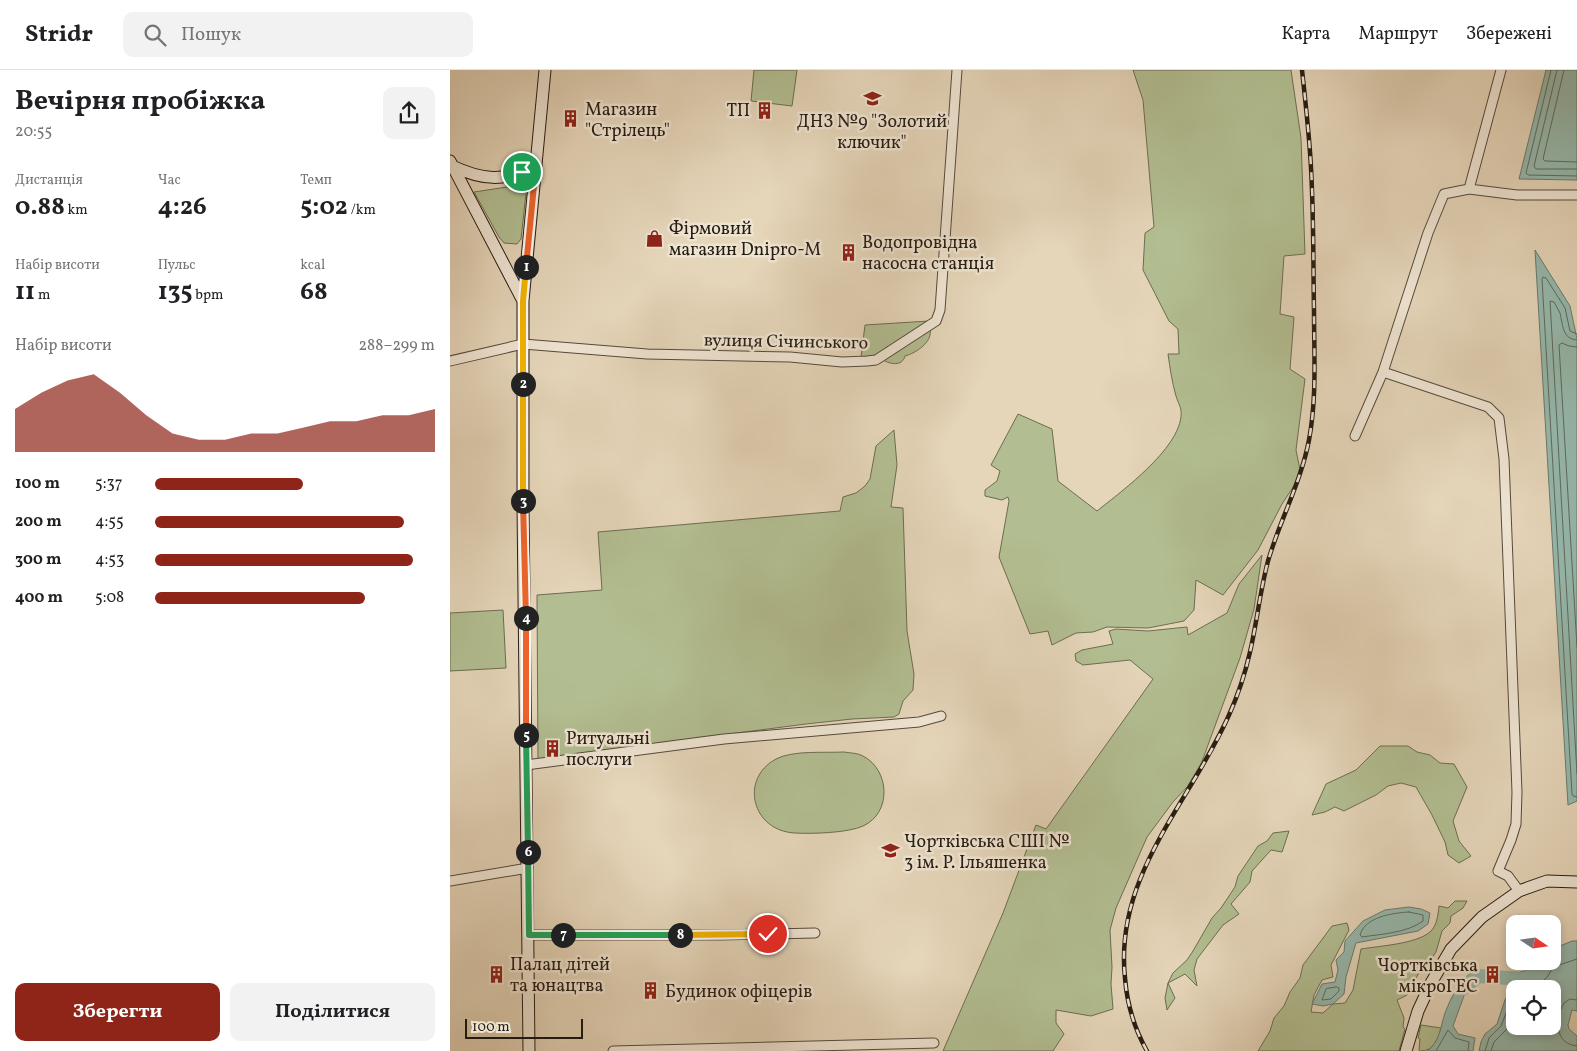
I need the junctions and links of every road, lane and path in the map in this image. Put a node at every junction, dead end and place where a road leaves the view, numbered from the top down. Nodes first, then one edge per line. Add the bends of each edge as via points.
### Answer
1 (545, 70) edge
2 (957, 70) edge
3 (1501, 70) edge
4 (451, 165) edge
5 (536, 165) junction
6 (1469, 189) junction
7 (1577, 195) edge
8 (523, 301) junction
9 (523, 344) junction
10 (450, 361) edge
11 (1384, 372) junction
12 (1355, 436) dead end
13 (941, 716) dead end
14 (526, 765) junction
15 (528, 868) junction
16 (450, 881) edge
17 (1577, 882) edge
18 (1519, 890) junction
19 (815, 933) dead end
20 (529, 935) junction
21 (934, 1043) dead end
22 (842, 1048) edge
23 (529, 1051) edge
24 (613, 1051) edge
25 (1406, 1051) edge

1 - 5 street
2 - 9 street, вулиця Січинського via 940,310 936,321 876,360 842,362 790,357 647,354
3 - 6 street
4 - 5 street via 472,175 490,178 515,174
4 - 8 street
5 - 8 street
6 - 7 street via 1518,195
6 - 11 street via 1444,194 1428,233
8 - 9 street
9 - 10 street, вулиця Січинського
9 - 14 street
11 - 12 street
11 - 18 street via 1488,407 1499,418 1504,459 1517,792 1516,824 1498,871 1508,876
13 - 14 street via 919,722 724,739
14 - 15 street
15 - 16 street
15 - 20 street
17 - 18 street via 1547,881
18 - 25 street via 1482,917 1451,949 1418,1010
19 - 20 street
20 - 23 street
21 - 22 street
22 - 24 street

